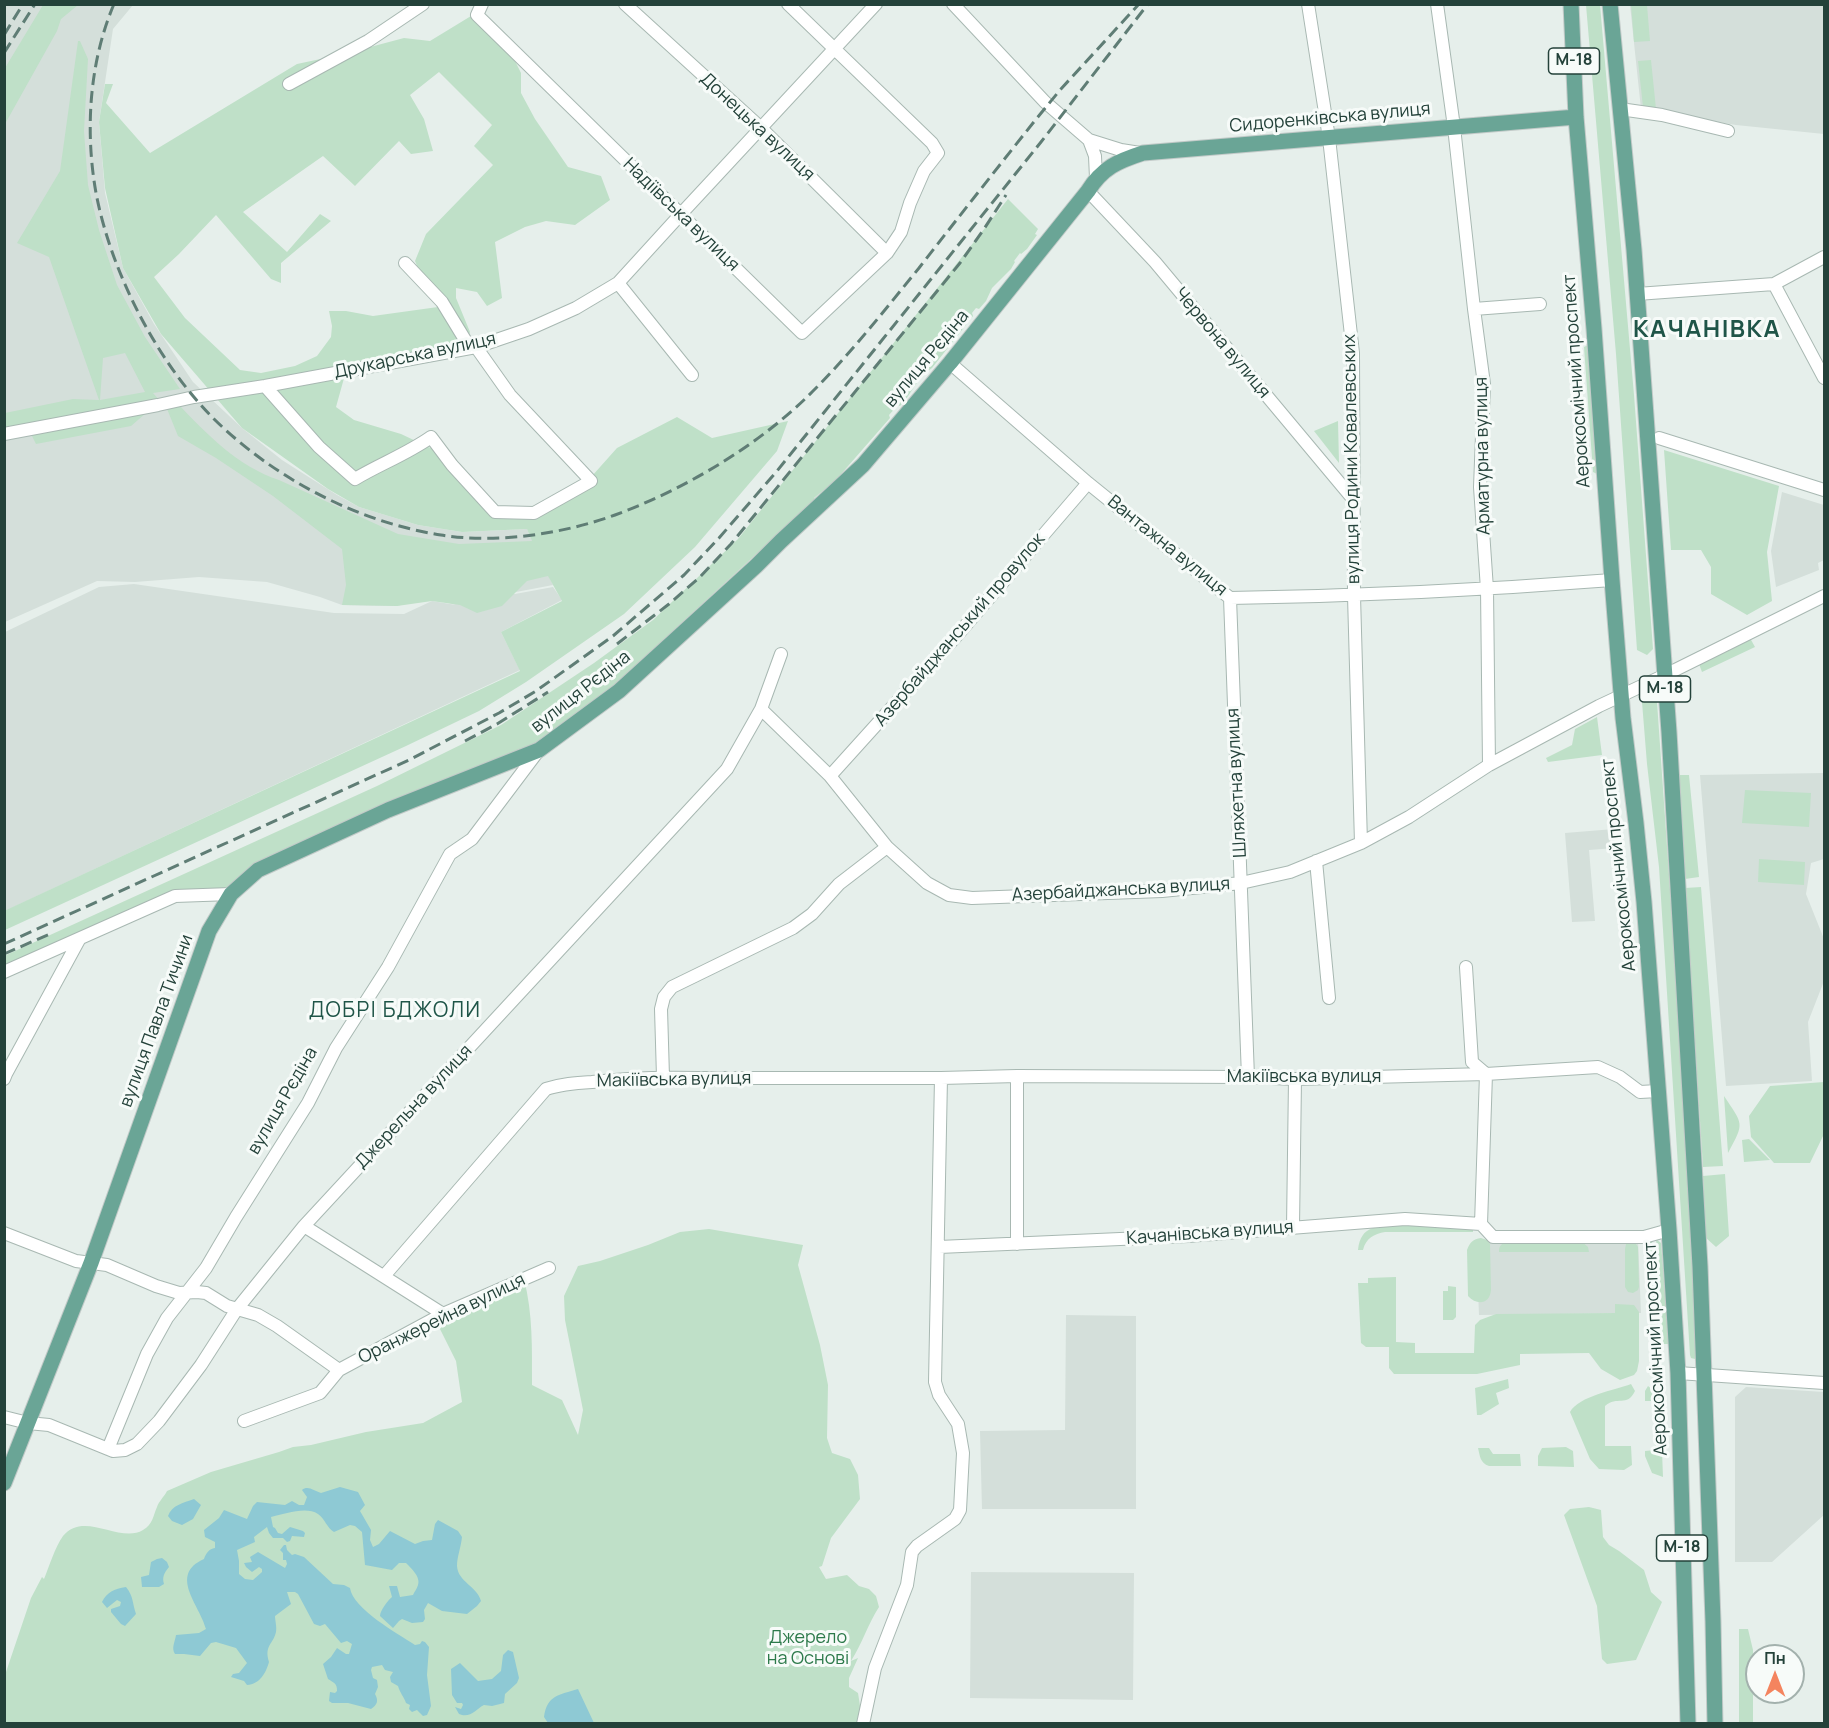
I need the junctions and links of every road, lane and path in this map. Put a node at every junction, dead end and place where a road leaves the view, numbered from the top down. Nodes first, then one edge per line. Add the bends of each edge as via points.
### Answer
1 (423, 4) edge
2 (625, 4) edge
3 (788, 4) edge
4 (876, 4) edge
5 (953, 4) edge
6 (1308, 4) edge
7 (1437, 4) edge
8 (1571, 4) edge
9 (1610, 4) edge
10 (479, 10) edge
11 (835, 49) junction
12 (289, 84) dead end
13 (1620, 109) junction
14 (1576, 117) junction
15 (1454, 127) junction
16 (761, 128) junction
17 (1728, 130) dead end
18 (1329, 138) junction
19 (1089, 140) junction
20 (1143, 153) junction
21 (1092, 185) junction
22 (680, 215) junction
23 (887, 253) junction
24 (1824, 257) edge
25 (405, 263) dead end
26 (618, 283) junction
27 (1774, 284) junction
28 (1637, 294) junction
29 (1540, 304) dead end
30 (1474, 309) junction
31 (476, 347) junction
32 (950, 363) junction
33 (692, 375) dead end
34 (1824, 378) edge
35 (266, 386) junction
36 (4, 434) edge
37 (1659, 438) dead end
38 (1088, 483) junction
39 (1824, 490) edge
40 (1353, 499) junction
41 (1612, 580) junction
42 (1487, 590) junction
43 (1354, 596) junction
44 (1824, 597) edge
45 (1230, 598) junction
46 (1810, 604) junction
47 (1824, 609) edge
48 (781, 654) dead end
49 (1664, 676) junction
50 (1622, 696) junction
51 (760, 709) junction
52 (538, 750) junction
53 (1490, 765) junction
54 (830, 776) junction
55 (1361, 843) junction
56 (887, 847) junction
57 (1316, 861) junction
58 (1241, 883) junction
59 (231, 894) junction
60 (79, 940) junction
61 (1466, 967) dead end
62 (4, 972) edge
63 (1329, 998) dead end
64 (1486, 1074) junction
65 (5, 1075) edge
66 (1017, 1076) junction
67 (663, 1077) junction
68 (1248, 1077) junction
69 (942, 1078) junction
70 (1295, 1079) junction
71 (1658, 1091) junction
72 (1481, 1224) junction
73 (304, 1226) junction
74 (1293, 1227) junction
75 (1670, 1230) junction
76 (4, 1233) edge
77 (1017, 1244) junction
78 (939, 1247) junction
79 (91, 1263) junction
80 (549, 1268) dead end
81 (384, 1276) junction
82 (188, 1293) junction
83 (237, 1309) junction
84 (443, 1314) junction
85 (339, 1370) junction
86 (1678, 1373) junction
87 (1704, 1375) junction
88 (1824, 1383) edge
89 (4, 1417) edge
90 (244, 1421) dead end
91 (28, 1423) junction
92 (108, 1449) junction
93 (4, 1483) edge
94 (863, 1724) edge
95 (1688, 1724) edge
96 (1715, 1724) edge

1 - 12 street via 368,41
2 - 16 street, Донецька вулиця
3 - 11 street
4 - 11 street, Друкарська вулиця
5 - 19 street, Сидоренківська вулиця via 1045,102
6 - 18 street, вулиця Родини Ковалевських
7 - 15 street, Арматурна вулиця
8 - 14 main road, Аерокосмічний проспект / М-18
9 - 13 main road, М-18
10 - 22 street, Надіївська вулиця
11 - 16 street, Друкарська вулиця
11 - 23 street via 938,153 924,171 901,232
13 - 17 street
13 - 28 main road, М-18
14 - 15 main road, Сидоренківська вулиця
14 - 41 main road, Аерокосмічний проспект / М-18
15 - 18 main road, Сидоренківська вулиця
15 - 30 street, Арматурна вулиця
16 - 22 street, Друкарська вулиця
16 - 23 street, Донецька вулиця
18 - 20 main road, Сидоренківська вулиця
18 - 40 street, вулиця Родини Ковалевських via 1353,353
19 - 20 street, Сидоренківська вулиця
19 - 21 street via 1095,156
20 - 21 main road, вулиця Рєдіна via 1110,167
21 - 32 main road, вулиця Рєдіна
21 - 40 street, Червона вулиця
22 - 23 street, Надіївська вулиця via 802,333
22 - 26 street, Друкарська вулиця
24 - 27 street
25 - 31 street via 442,302 467,343
26 - 31 street, Друкарська вулиця via 576,308
26 - 33 street
27 - 28 street
27 - 34 street
28 - 49 main road, М-18
29 - 30 street
30 - 42 street, Арматурна вулиця via 1484,384 1480,487
31 - 35 street, Друкарська вулиця
31 - 35 street via 510,394 591,481 534,513 495,512 431,437 355,479 319,447
32 - 38 street, Вантажна вулиця
32 - 52 main road, вулиця Рєдіна via 863,465 756,566 619,691
35 - 36 street, Друкарська вулиця
37 - 39 street
38 - 45 street, Вантажна вулиця
38 - 54 street, Азербайджанський провулок
40 - 43 street, вулиця Родини Ковалевських
41 - 42 street, Вантажна вулиця
41 - 50 main road, Аерокосмічний проспект / М-18
42 - 43 street, Вантажна вулиця
42 - 53 street, Арматурна вулиця
43 - 45 street, Вантажна вулиця
43 - 55 street, вулиця Родини Ковалевських
44 - 46 street, Азербайджанська вулиця
45 - 58 street, Шляхетна вулиця
46 - 47 street
46 - 49 street, Азербайджанська вулиця
48 - 51 street, Джерельна вулиця
49 - 50 street, Азербайджанська вулиця
49 - 87 main road, М-18
50 - 53 street, Азербайджанська вулиця
50 - 71 main road, Аерокосмічний проспект / М-18 via 1638,835
51 - 54 street, Азербайджанська вулиця
51 - 73 street, Джерельна вулиця via 727,769
52 - 59 main road, вулиця Павла Тичини via 388,810 258,870
52 - 82 street, вулиця Рєдіна via 472,838 450,854 308,1103
53 - 55 street, Азербайджанська вулиця
54 - 56 street, Азербайджанська вулиця
55 - 57 street, Азербайджанська вулиця
56 - 58 street, Азербайджанська вулиця via 927,883 948,895 1162,891
56 - 67 street via 793,927 672,987 661,1009
57 - 58 street, Азербайджанська вулиця via 1290,872
57 - 63 street
58 - 68 street, Шляхетна вулиця
59 - 60 street via 176,896
59 - 79 main road, вулиця Павла Тичини via 209,931
60 - 62 street
60 - 65 street
61 - 64 street via 1472,1062
64 - 70 street, Макіївська вулиця
64 - 71 street, Макіївська вулиця via 1598,1067 1640,1092
64 - 72 street
66 - 68 street, Макіївська вулиця
66 - 69 street, Макіївська вулиця
66 - 77 street
67 - 69 street, Макіївська вулиця
67 - 81 street, Макіївська вулиця via 546,1089
68 - 70 street, Макіївська вулиця
69 - 78 street
70 - 74 street
71 - 75 main road, Аерокосмічний проспект / М-18
72 - 74 street, Качанівська вулиця via 1405,1219
72 - 75 street, Качанівська вулиця via 1493,1237 1644,1237
73 - 81 street
73 - 83 street, Джерельна вулиця
74 - 77 street, Качанівська вулиця
75 - 86 main road, Аерокосмічний проспект / М-18
76 - 79 street
77 - 78 street, Качанівська вулиця
78 - 94 street via 935,1382 958,1424 963,1453 960,1510 955,1519 912,1552 907,1585 875,1668
79 - 82 street via 108,1264 156,1286
79 - 91 main road, вулиця Павла Тичини
80 - 84 street, Оранжерейна вулиця
81 - 84 street
82 - 83 street via 206,1293
82 - 92 street, вулиця Рєдіна via 147,1354
83 - 85 street via 277,1326
83 - 92 street, Джерельна вулиця via 159,1421 137,1444 125,1450
84 - 85 street, Оранжерейна вулиця
85 - 90 street, Оранжерейна вулиця via 320,1393
86 - 87 street
86 - 95 main road, Аерокосмічний проспект / М-18
87 - 88 street
87 - 96 main road, М-18
89 - 91 street
91 - 92 street via 49,1425
91 - 93 main road, вулиця Павла Тичини

